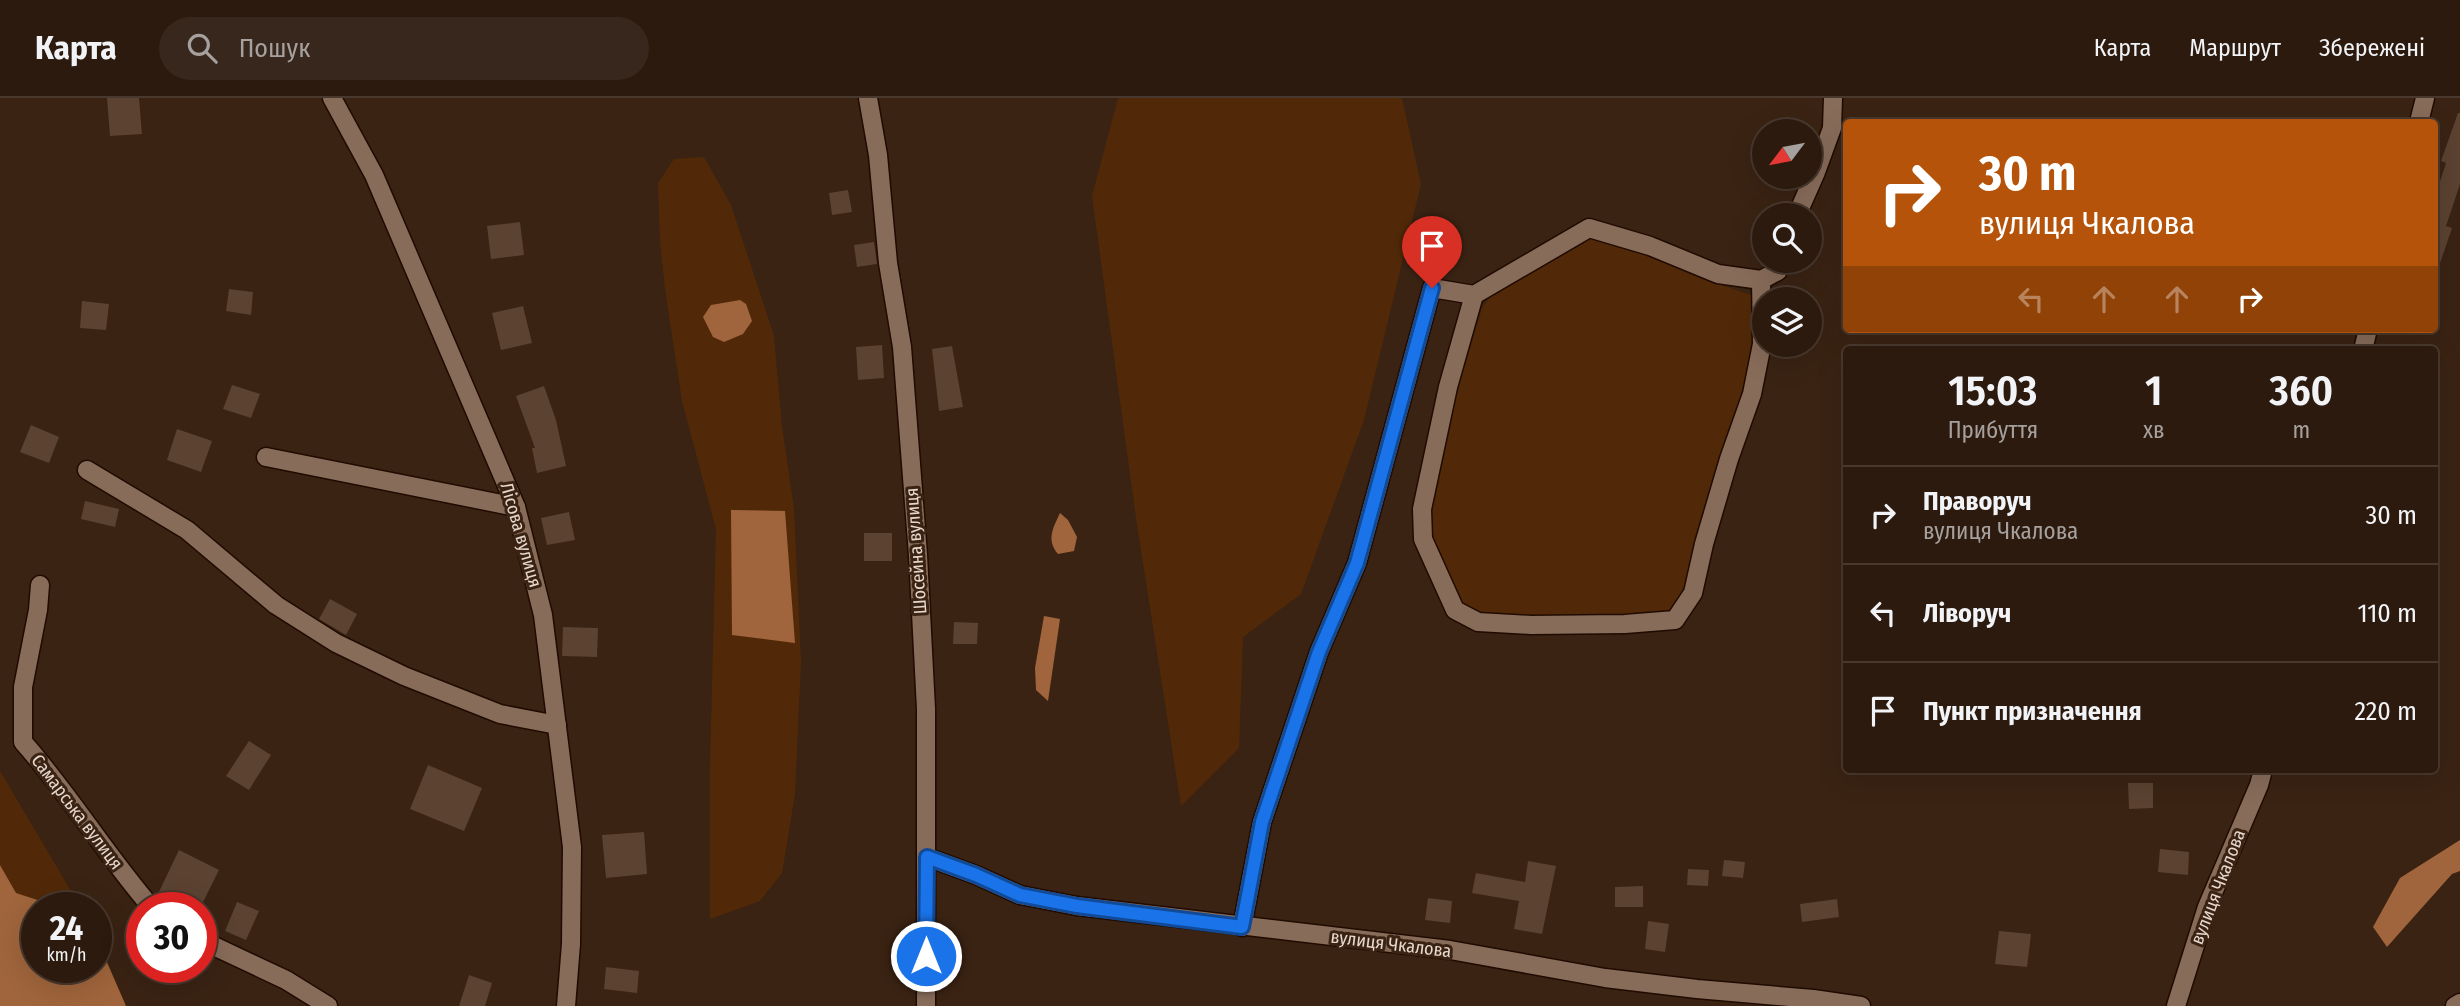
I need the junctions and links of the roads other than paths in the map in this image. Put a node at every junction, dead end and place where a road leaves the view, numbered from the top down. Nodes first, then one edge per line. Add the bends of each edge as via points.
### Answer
1 (332, 98) edge
2 (868, 98) edge
3 (1833, 98) edge
4 (2425, 98) edge
5 (2420, 119) edge
6 (1802, 203) edge
7 (1774, 273) edge
8 (1761, 280) junction
9 (1474, 295) junction
10 (267, 457) dead end
11 (87, 470) dead end
12 (516, 507) junction
13 (40, 584) dead end
14 (557, 725) junction
15 (2262, 773) edge
16 (927, 857) junction
17 (138, 892) edge
18 (1242, 927) junction
19 (217, 948) edge
20 (2460, 1003) edge
21 (328, 1006) edge
22 (566, 1006) edge
23 (926, 1006) edge
24 (1861, 1006) edge
25 (2176, 1006) edge
26 (2455, 1006) edge

1 - 12 street, Лісова вулиця via 374,175
2 - 16 street, Шосейна вулиця via 902,347 926,709
3 - 6 street via 1832,128
4 - 5 street
7 - 8 street
8 - 9 street via 1718,274 1650,246 1589,228
8 - 9 street via 1762,344 1752,394 1693,593 1675,620 1625,624 1478,622 1455,610 1423,539 1422,509 1448,387
9 - 18 street via 1432,288 1357,563 1319,652 1262,822
10 - 12 street
11 - 14 street via 187,530 276,605 336,643 500,714
12 - 14 street, Лісова вулиця via 543,615
13 - 17 street, Самарська вулиця via 23,687 23,742
14 - 22 street, Лісова вулиця via 572,847
15 - 25 street, вулиця Чкалова via 2207,907
16 - 18 street, вулиця Чкалова via 1020,895
16 - 23 street, Шосейна вулиця
18 - 24 street, вулиця Чкалова via 1450,950 1605,978
19 - 21 street
20 - 26 street

